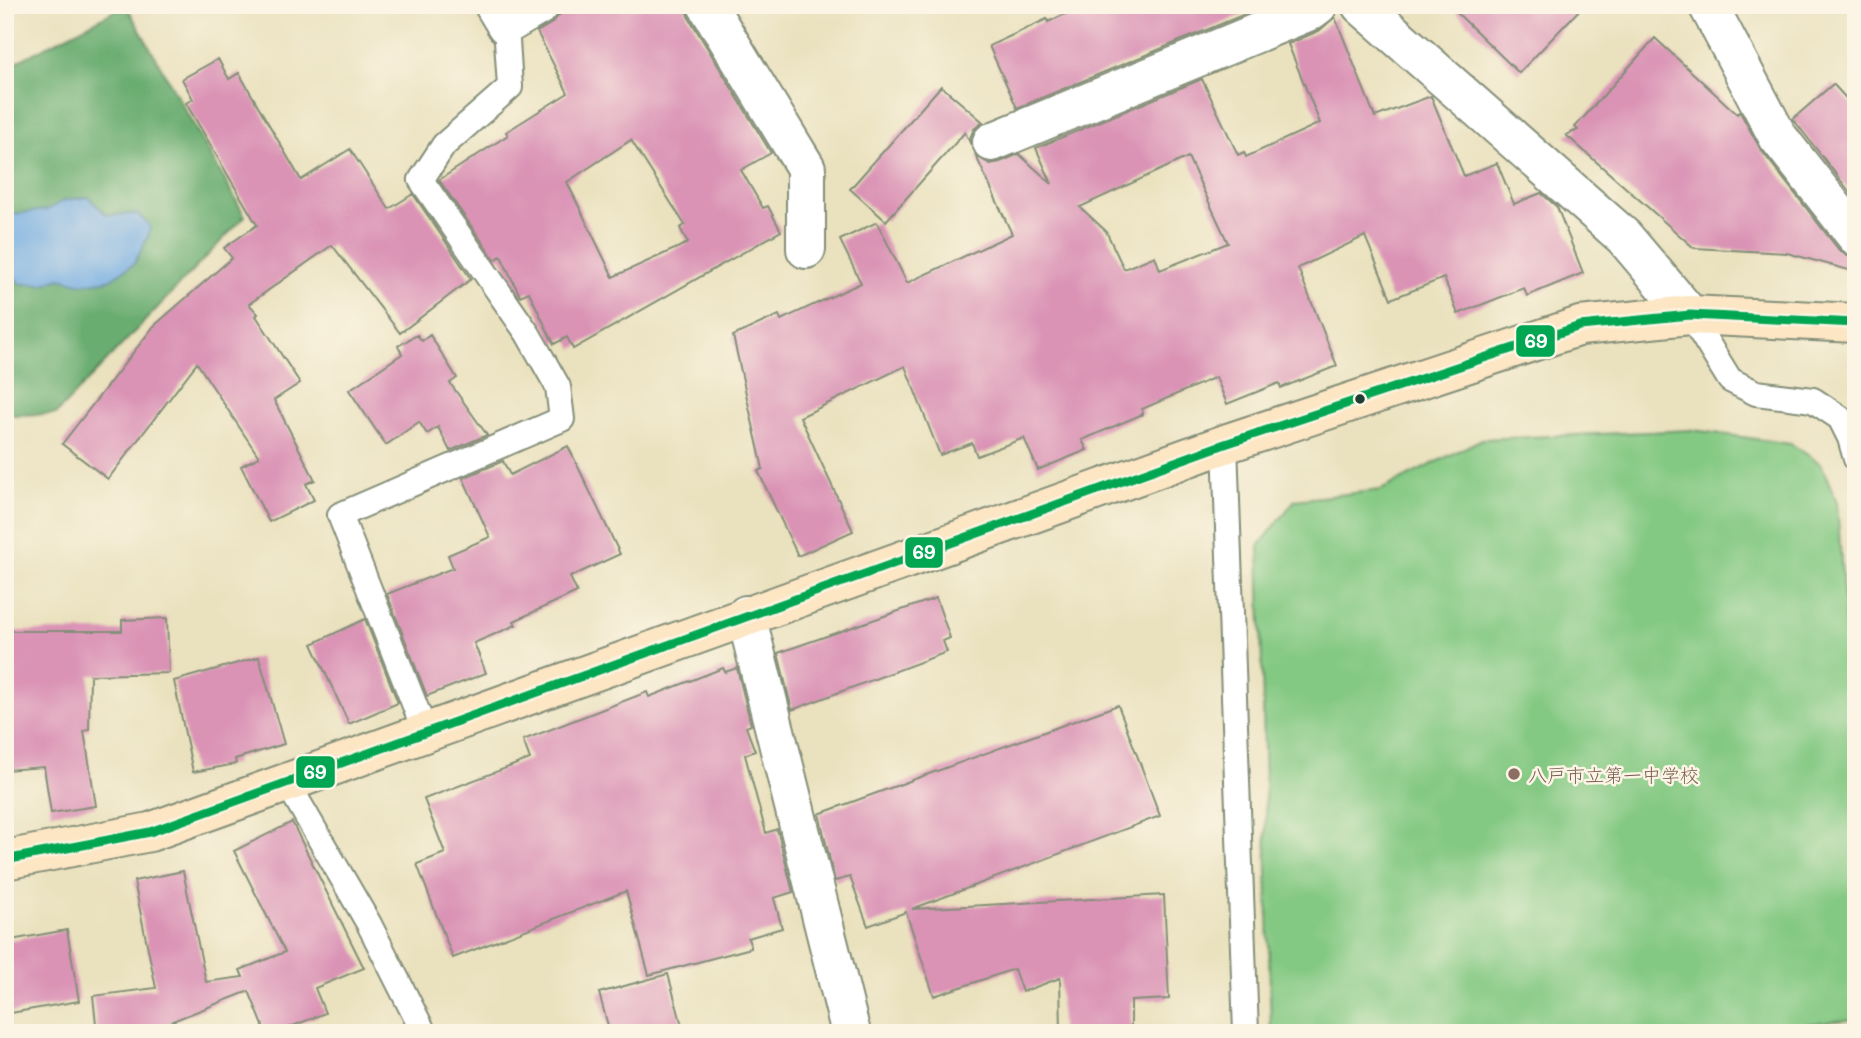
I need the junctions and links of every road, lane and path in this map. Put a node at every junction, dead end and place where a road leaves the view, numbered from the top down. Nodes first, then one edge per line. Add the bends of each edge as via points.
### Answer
1 (541, 5) edge
2 (707, 5) edge
3 (1318, 5) edge
4 (1361, 5) edge
5 (1708, 5) edge
6 (500, 15) edge
7 (992, 142) dead end
8 (1856, 236) edge
9 (806, 248) dead end
10 (1690, 315) junction
11 (1856, 323) edge
12 (1225, 444) junction
13 (1856, 460) edge
14 (746, 615) junction
15 (426, 734) junction
16 (288, 784) junction
17 (5, 860) edge
18 (424, 1033) edge
19 (852, 1033) edge
20 (1246, 1033) edge

1 - 6 street
2 - 9 street via 806,168
3 - 7 street
4 - 10 street via 1624,237
5 - 8 street via 1778,137
6 - 15 lane via 510,87 444,145 421,180 527,334 558,387 562,419 340,515
10 - 11 main road
10 - 12 main road via 1580,326
10 - 13 lane via 1730,380 1756,393 1813,400 1840,418
12 - 14 main road
12 - 20 lane
14 - 15 main road
14 - 19 street
15 - 16 main road
16 - 17 main road via 150,832
16 - 18 lane via 369,924

